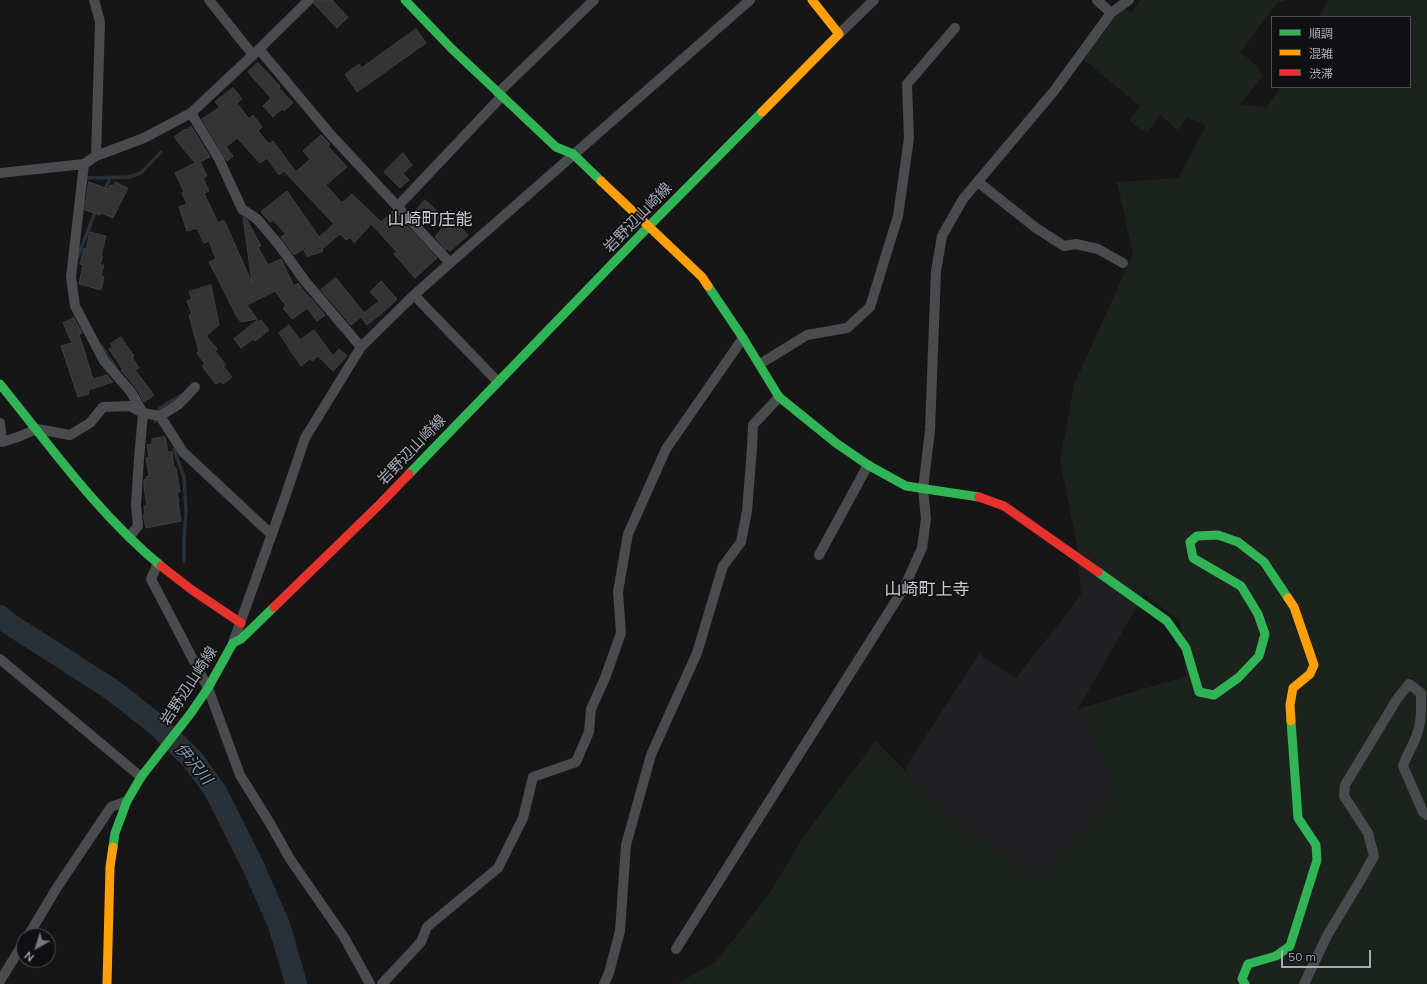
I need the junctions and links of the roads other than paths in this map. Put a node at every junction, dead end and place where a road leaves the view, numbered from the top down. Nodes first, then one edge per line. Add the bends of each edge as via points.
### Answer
1 (94, 0) edge
2 (209, 0) edge
3 (309, 0) edge
4 (405, 0) edge
5 (594, 0) edge
6 (750, 0) edge
7 (812, 0) edge
8 (874, 0) edge
9 (1097, 0) edge
10 (1129, 0) edge
11 (1111, 13) junction
12 (955, 28) dead end
13 (839, 34) junction
14 (256, 52) junction
15 (500, 94) junction
16 (191, 113) junction
17 (573, 154) junction
18 (96, 156) junction
19 (84, 164) junction
20 (0, 173) edge
21 (978, 182) junction
22 (398, 206) junction
23 (649, 226) junction
24 (450, 263) junction
25 (1123, 264) dead end
26 (414, 295) junction
27 (743, 338) junction
28 (361, 347) junction
29 (760, 364) junction
30 (498, 382) junction
31 (0, 384) edge
32 (195, 387) dead end
33 (779, 397) junction
34 (143, 412) junction
35 (160, 416) junction
36 (0, 423) edge
37 (37, 429) junction
38 (868, 465) junction
39 (922, 489) junction
40 (272, 534) junction
41 (129, 537) junction
42 (819, 555) dead end
43 (158, 563) junction
44 (241, 624) junction
45 (233, 643) junction
46 (0, 659) edge
47 (208, 688) junction
48 (143, 775) junction
49 (127, 801) junction
50 (1427, 815) edge
51 (33, 928) edge
52 (676, 949) dead end
53 (16, 955) edge
54 (0, 981) edge
55 (107, 984) edge
56 (370, 984) edge
57 (382, 984) edge
58 (604, 984) edge
59 (1245, 984) edge
60 (1304, 984) edge

1 - 18 street via 100,22
2 - 14 street
3 - 14 street
4 - 15 street
5 - 15 street
6 - 17 street
7 - 13 street
8 - 13 street
9 - 11 street
10 - 11 street
11 - 21 street via 1054,91
12 - 29 street via 907,84 909,138 898,216 870,307 847,328 807,335
13 - 23 street, 岩野辺山崎線
14 - 16 street
14 - 22 street
15 - 17 street via 556,147
15 - 22 street
16 - 18 street via 144,138
16 - 28 street via 219,159 242,209 257,219
17 - 23 street
17 - 24 street
18 - 19 street
19 - 20 street
19 - 34 street via 71,277 75,306 104,361 131,392
21 - 25 street via 1036,228 1064,246 1076,244 1098,249
21 - 39 street via 963,199 942,236 936,271 930,430
22 - 24 street
23 - 27 street via 702,277
23 - 30 street, 岩野辺山崎線
24 - 26 street
26 - 28 street
26 - 30 street
27 - 29 street
27 - 57 street via 666,449 628,534 618,592 621,633 591,709 589,732 576,762 533,777 523,818 498,868 427,927 421,942
28 - 40 street via 304,438
29 - 33 street
30 - 45 street, 岩野辺山崎線 via 380,504 241,639
31 - 37 street
32 - 35 street via 179,404
33 - 38 street
33 - 58 street via 753,425 747,511 741,542 723,566 697,653 651,755 626,845 620,932 610,973
34 - 35 street
34 - 37 street via 130,406 104,408 90,423 70,435
34 - 41 street via 136,505 138,526
35 - 40 street via 183,452
36 - 37 street via 2,442
37 - 41 street via 92,498
38 - 39 street via 906,486
38 - 42 street
39 - 52 street via 926,519 922,548 904,588
39 - 59 street via 980,497 1004,506 1167,621 1186,648 1199,692 1214,695 1238,678 1258,656 1265,634 1258,614 1241,586 1194,558 1190,542 1197,536 1218,535 1238,542 1264,562 1294,607 1314,665 1310,674 1294,688 1290,705 1298,818 1316,845 1317,860 1290,946 1276,956 1248,964 1242,979
40 - 44 street
41 - 43 street
43 - 44 street
43 - 47 street via 151,578
44 - 45 street
45 - 47 street, 岩野辺山崎線
46 - 48 street
47 - 48 street, 岩野辺山崎線
47 - 56 street via 240,775 290,859 344,937
48 - 49 street, 岩野辺山崎線
49 - 51 street via 111,807
49 - 55 street, 岩野辺山崎線 via 115,833 110,867
50 - 60 street via 1423,812 1403,766 1421,719 1421,693 1410,684 1397,699 1345,785 1344,796 1368,833 1374,856 1328,934
53 - 54 street

